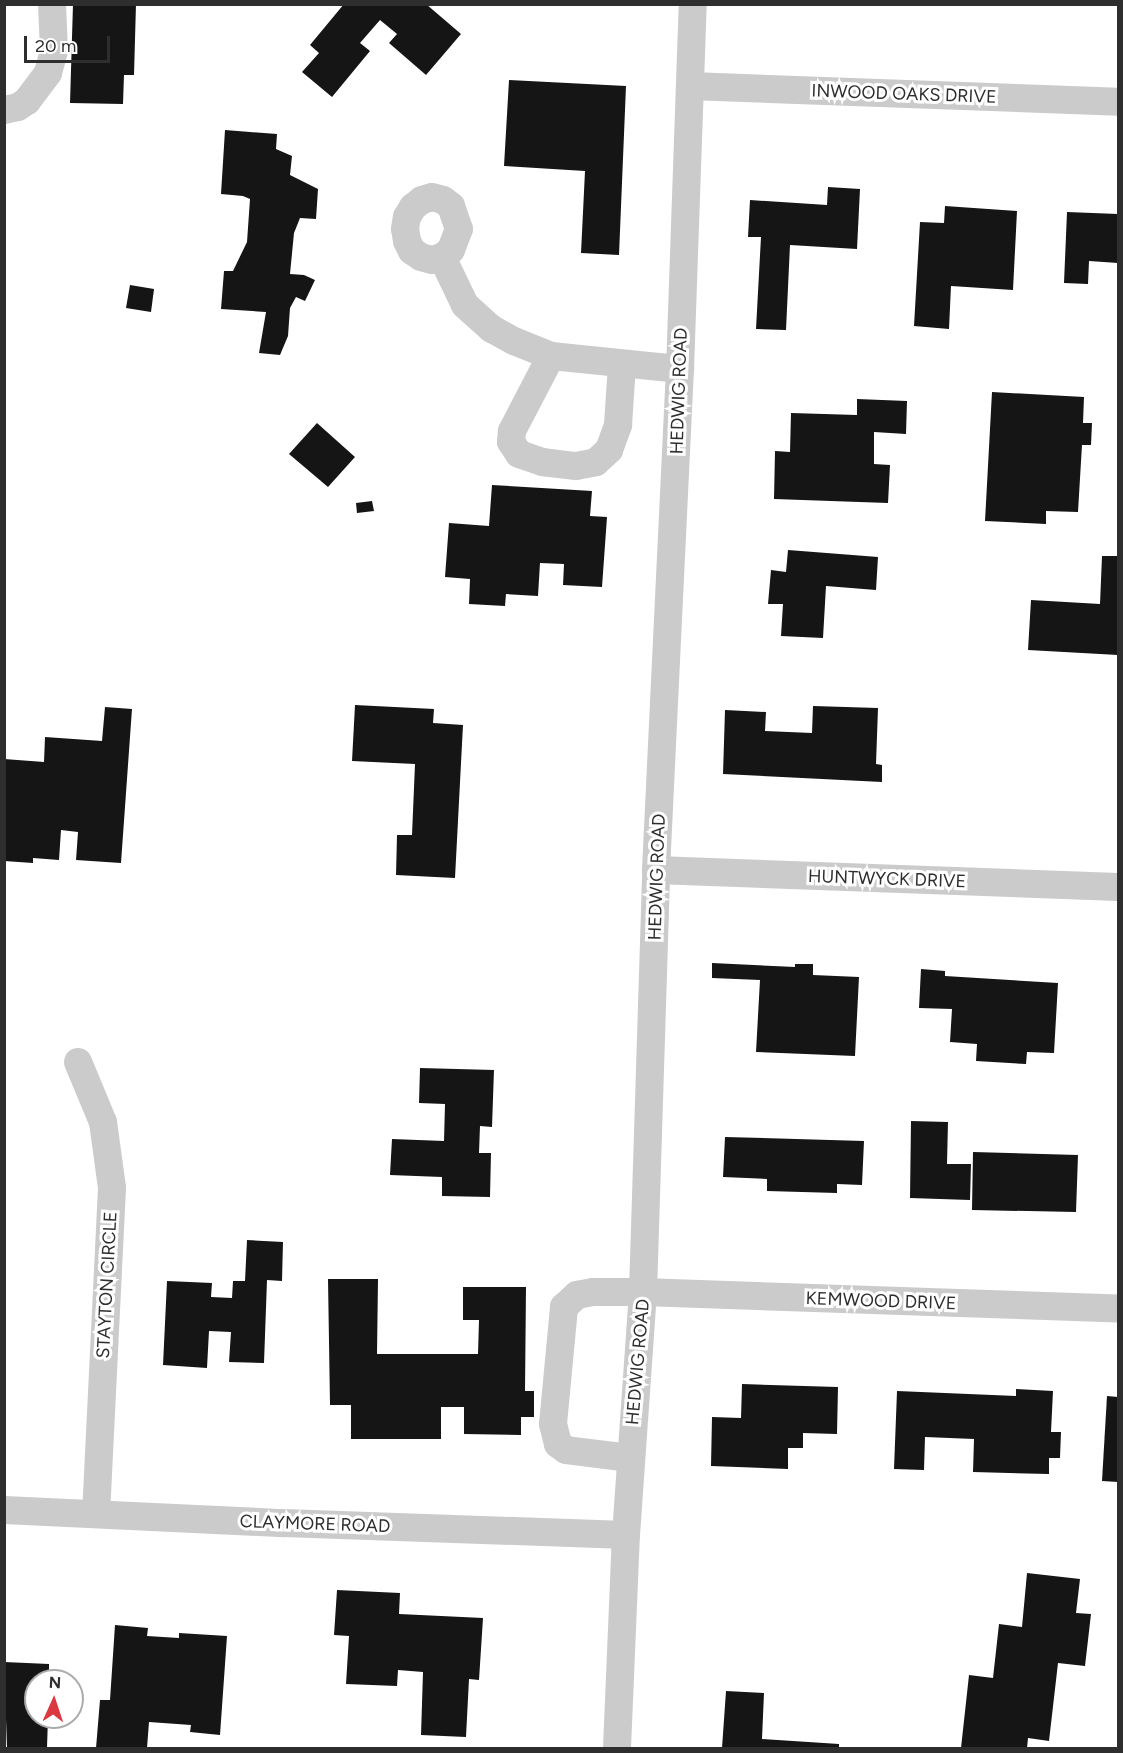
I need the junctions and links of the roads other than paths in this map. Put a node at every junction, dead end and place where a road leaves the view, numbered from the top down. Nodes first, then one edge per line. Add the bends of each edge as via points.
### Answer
1 (52, 4) edge
2 (693, 4) edge
3 (690, 86) junction
4 (1119, 102) edge
5 (4, 110) edge
6 (442, 257) dead end
7 (551, 357) junction
8 (622, 364) junction
9 (680, 369) junction
10 (656, 870) junction
11 (1119, 887) edge
12 (78, 1062) dead end
13 (643, 1292) junction
14 (1119, 1309) edge
15 (630, 1458) junction
16 (4, 1510) edge
17 (96, 1514) junction
18 (626, 1535) junction
19 (617, 1749) edge

1 - 5 street via 54,50 48,73 27,101
2 - 3 street, HEDWIG ROAD
3 - 4 street, INWOOD OAKS DRIVE
3 - 9 street, HEDWIG ROAD
6 - 7 street via 465,305 492,329
7 - 8 street
7 - 8 street via 512,431 511,442 519,454 542,462 576,466 596,462 609,450 618,425
8 - 9 street
9 - 10 street, HEDWIG ROAD
10 - 11 street, HUNTWYCK DRIVE
10 - 13 street, HEDWIG ROAD
12 - 17 street, STAYTON CIRCLE via 103,1122 112,1188
13 - 14 street, KEMWOOD DRIVE
13 - 15 street, HEDWIG ROAD
13 - 15 street, KEMWOOD DRIVE via 576,1295 564,1308 553,1424 558,1444 566,1450
15 - 18 street, HEDWIG ROAD
16 - 17 street, CLAYMORE ROAD
17 - 18 street, CLAYMORE ROAD
18 - 19 street, HEDWIG ROAD

